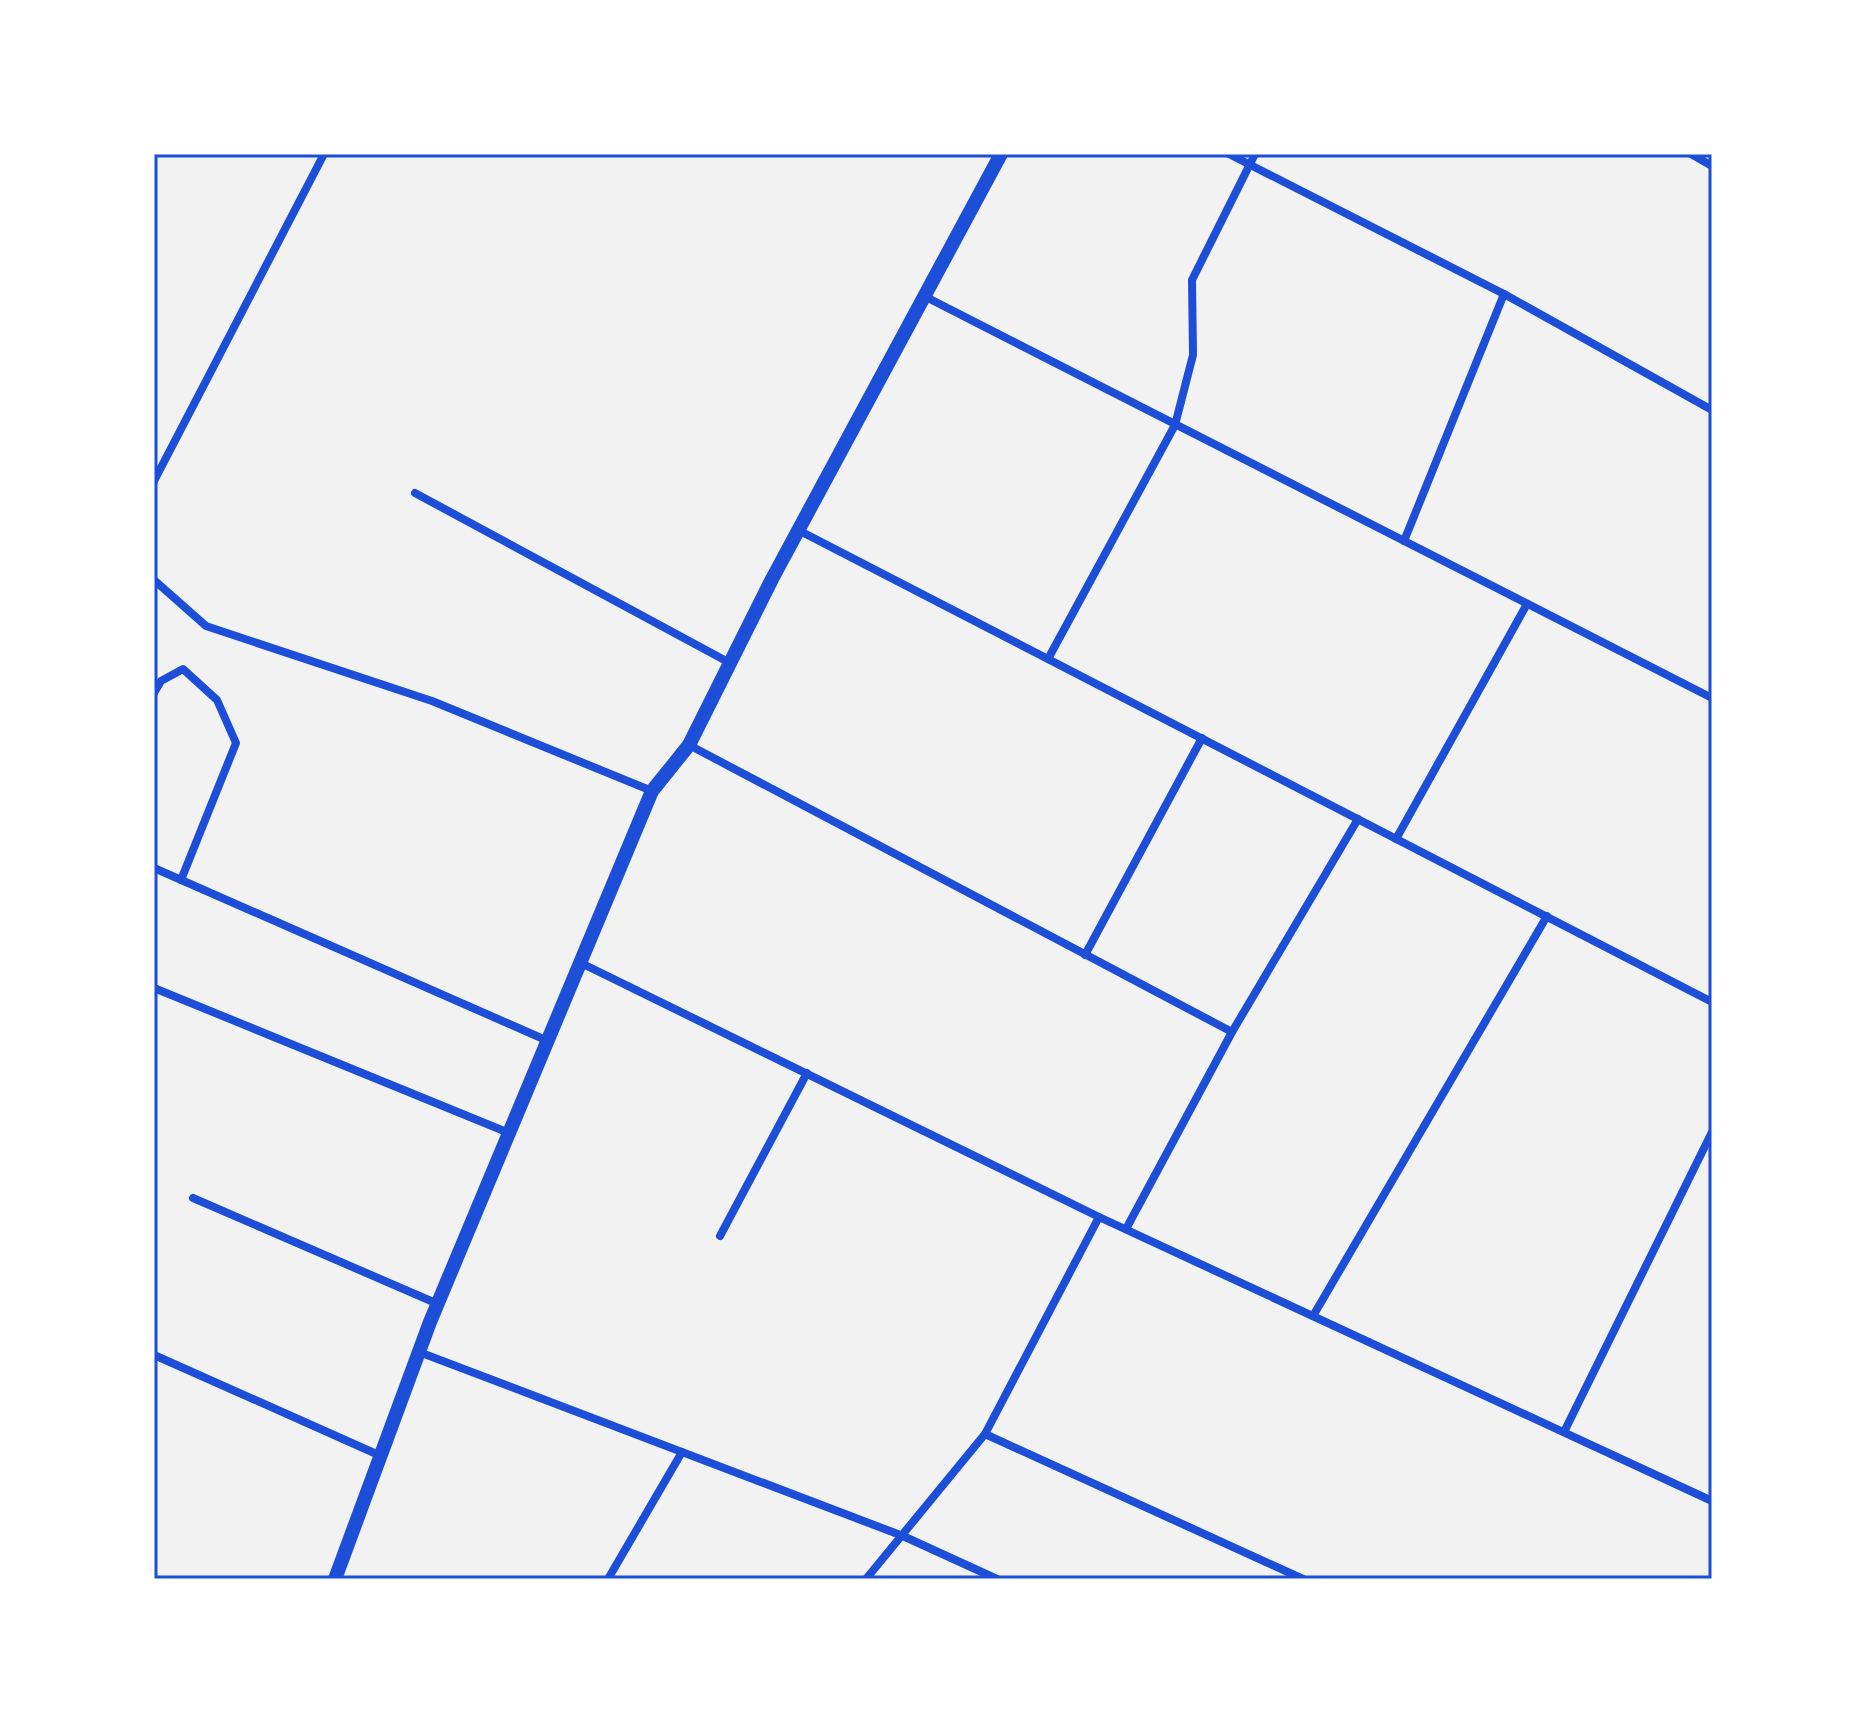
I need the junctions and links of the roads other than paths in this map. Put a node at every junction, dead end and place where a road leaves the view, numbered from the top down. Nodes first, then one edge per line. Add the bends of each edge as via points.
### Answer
1 (324, 154) edge
2 (1001, 154) edge
3 (1229, 154) edge
4 (1255, 154) edge
5 (1691, 154) edge
6 (1249, 164) junction
7 (1712, 166) edge
8 (1504, 294) junction
9 (924, 296) junction
10 (1712, 410) edge
11 (1175, 425) junction
12 (154, 481) edge
13 (415, 493) dead end
14 (798, 530) junction
15 (1404, 541) junction
16 (154, 580) edge
17 (1527, 604) junction
18 (1048, 659) junction
19 (730, 663) junction
20 (154, 693) edge
21 (1712, 698) edge
22 (1202, 738) junction
23 (689, 745) junction
24 (652, 791) junction
25 (1358, 819) junction
26 (1396, 839) junction
27 (154, 868) edge
28 (181, 880) junction
29 (1547, 916) junction
30 (1085, 955) junction
31 (581, 963) junction
32 (154, 988) edge
33 (1712, 1002) edge
34 (1232, 1032) junction
35 (548, 1041) junction
36 (807, 1073) junction
37 (1712, 1132) edge
38 (509, 1133) junction
39 (193, 1198) dead end
40 (1099, 1217) junction
41 (1126, 1229) junction
42 (720, 1236) dead end
43 (438, 1304) junction
44 (1313, 1316) junction
45 (419, 1352) junction
46 (154, 1355) edge
47 (1564, 1432) junction
48 (985, 1434) junction
49 (682, 1452) junction
50 (381, 1456) junction
51 (1712, 1501) edge
52 (903, 1536) junction
53 (335, 1579) edge
54 (608, 1579) edge
55 (866, 1579) edge
56 (997, 1579) edge
57 (1303, 1579) edge

1 - 12 street
2 - 9 street
3 - 6 street
4 - 6 street
5 - 7 street
6 - 8 street
6 - 11 street via 1192,280 1193,355
8 - 10 street
8 - 15 street
9 - 11 street
9 - 14 street
11 - 15 street
11 - 18 street
13 - 19 street
14 - 18 street
14 - 19 street
15 - 17 street
16 - 24 street via 206,626 432,701
17 - 21 street
17 - 26 street
18 - 22 street
19 - 23 street
20 - 28 street via 161,681 183,669 217,700 236,743
22 - 25 street
22 - 30 street
23 - 24 street
23 - 30 street
24 - 31 street
25 - 26 street
25 - 34 street
26 - 29 street
27 - 28 street
28 - 35 street
29 - 33 street
29 - 44 street
30 - 34 street
31 - 35 street
31 - 36 street
32 - 38 street
34 - 41 street
35 - 38 street
36 - 40 street
36 - 42 street
37 - 47 street
38 - 43 street
39 - 43 street
40 - 41 street
40 - 48 street
41 - 44 street
43 - 45 street
44 - 47 street
45 - 49 street
45 - 50 street
46 - 50 street
47 - 51 street
48 - 52 street
48 - 57 street
49 - 52 street
49 - 54 street
50 - 53 street
52 - 55 street
52 - 56 street

